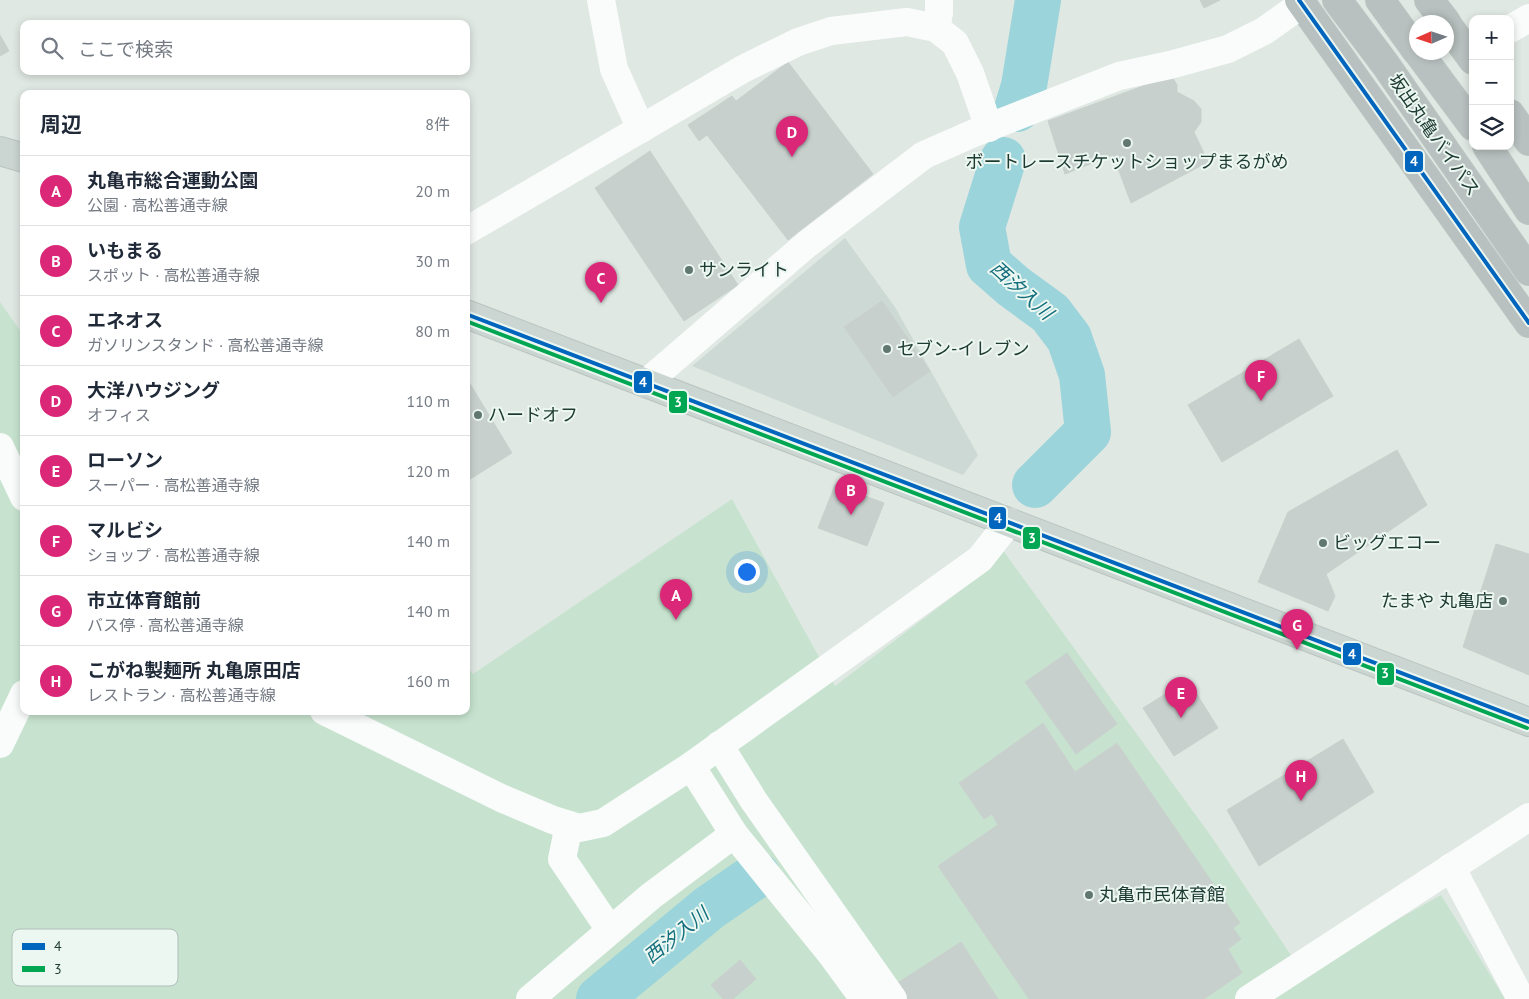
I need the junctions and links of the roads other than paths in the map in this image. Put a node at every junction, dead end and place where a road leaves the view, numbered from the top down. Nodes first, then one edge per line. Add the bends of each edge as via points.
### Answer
1 (601, 0) edge
2 (939, 0) edge
3 (1337, 0) edge
4 (1380, 0) edge
5 (1429, 0) edge
6 (1305, 8) edge
7 (1440, 15) edge
8 (1529, 18) edge
9 (1514, 27) edge
10 (936, 28) junction
11 (1454, 33) edge
12 (1409, 40) edge
13 (1469, 52) edge
14 (1424, 60) edge
15 (1514, 120) edge
16 (1469, 121) edge
17 (989, 128) junction
18 (642, 129) junction
19 (1529, 141) edge
20 (1491, 150) edge
21 (0, 151) edge
22 (20, 157) edge
23 (1529, 210) edge
24 (470, 230) edge
25 (1529, 271) edge
26 (470, 316) edge
27 (1529, 323) edge
28 (646, 383) junction
29 (0, 447) edge
30 (20, 489) edge
31 (1009, 522) junction
32 (20, 702) edge
33 (332, 715) edge
34 (1529, 722) edge
35 (0, 744) edge
36 (719, 745) junction
37 (691, 766) junction
38 (1529, 817) edge
39 (569, 825) junction
40 (734, 834) junction
41 (1451, 867) junction
42 (610, 930) junction
43 (530, 999) edge
44 (864, 999) edge
45 (893, 999) edge
46 (1249, 999) edge
47 (1521, 999) edge

1 - 18 street via 614,69
2 - 10 street
3 - 25 highway, 坂出丸亀バイパス
4 - 12 highway, 坂出丸亀バイパス
5 - 7 highway
6 - 17 street via 1228,48 1119,76
6 - 27 highway
8 - 9 street
10 - 17 street via 955,43
10 - 18 street via 906,22 831,31 798,42 743,69
11 - 13 highway
14 - 16 highway, 坂出丸亀バイパス
15 - 19 highway
17 - 28 street via 924,155 808,244
18 - 24 street
20 - 23 highway, 坂出丸亀バイパス
21 - 22 main road
26 - 28 main road
28 - 31 main road
29 - 30 street
31 - 34 main road
31 - 36 street via 980,559
32 - 35 street
33 - 39 street via 501,798
36 - 37 street
36 - 45 street via 754,801
37 - 39 street via 603,824 578,828
37 - 40 street
38 - 41 street
39 - 42 street via 562,859
40 - 42 street
40 - 44 street
41 - 46 street
41 - 47 street
42 - 43 street

